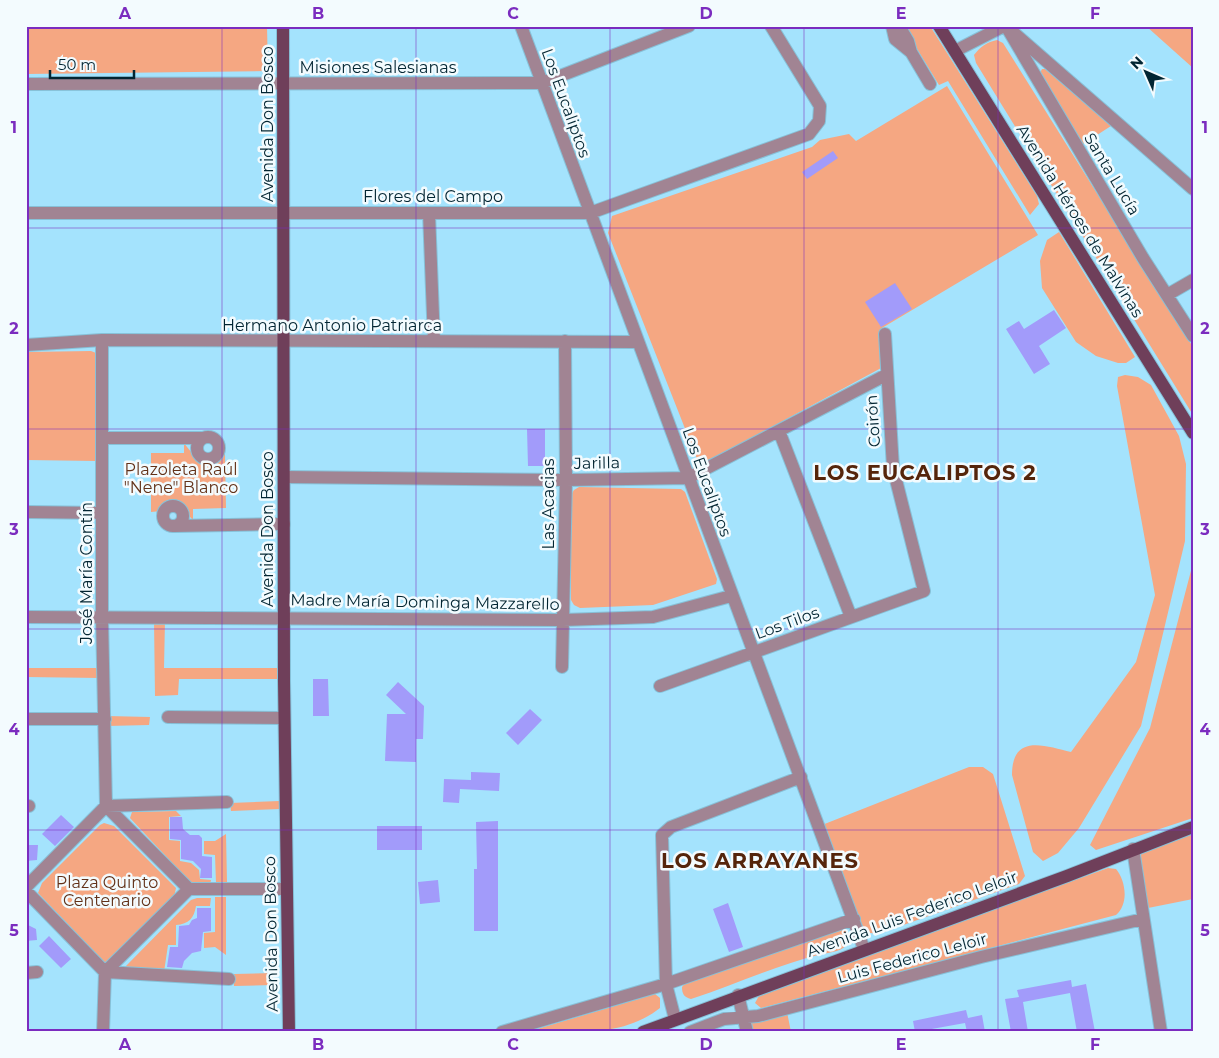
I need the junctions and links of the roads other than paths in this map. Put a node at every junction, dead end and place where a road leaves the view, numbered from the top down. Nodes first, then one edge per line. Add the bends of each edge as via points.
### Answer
1 (283, 26) edge
2 (521, 26) edge
3 (689, 26) edge
4 (771, 26) edge
5 (892, 26) edge
6 (899, 26) edge
7 (939, 26) edge
8 (1005, 26) edge
9 (954, 51) junction
10 (911, 52) junction
11 (542, 83) junction
12 (26, 84) edge
13 (283, 84) junction
14 (930, 84) dead end
15 (1193, 189) edge
16 (283, 212) junction
17 (26, 213) edge
18 (429, 213) junction
19 (590, 213) junction
20 (1193, 280) edge
21 (1167, 295) junction
22 (885, 334) dead end
23 (1193, 336) edge
24 (102, 340) junction
25 (283, 341) junction
26 (434, 341) junction
27 (565, 342) junction
28 (637, 342) junction
29 (26, 344) edge
30 (886, 375) junction
31 (780, 431) junction
32 (1193, 433) edge
33 (102, 438) junction
34 (203, 438) dead end
35 (284, 477) junction
36 (688, 478) junction
37 (566, 480) junction
38 (26, 512) edge
39 (102, 513) junction
40 (284, 524) junction
41 (174, 526) dead end
42 (924, 591) joint
43 (731, 596) junction
44 (26, 617) edge
45 (102, 617) junction
46 (284, 617) junction
47 (851, 617) junction
48 (563, 620) junction
49 (752, 653) junction
50 (562, 667) dead end
51 (660, 686) dead end
52 (168, 717) dead end
53 (284, 718) junction
54 (26, 719) edge
55 (104, 719) junction
56 (801, 777) junction
57 (227, 802) dead end
58 (106, 806) junction
59 (1193, 827) edge
60 (1133, 849) junction
61 (26, 887) edge
62 (189, 889) junction
63 (286, 889) junction
64 (26, 891) edge
65 (854, 919) junction
66 (1143, 919) junction
67 (864, 949) junction
68 (105, 972) junction
69 (229, 979) dead end
70 (666, 984) junction
71 (738, 995) junction
72 (745, 1018) junction
73 (675, 1019) junction
74 (103, 1032) edge
75 (289, 1032) edge
76 (502, 1032) edge
77 (643, 1032) edge
78 (690, 1032) edge
79 (747, 1032) edge
80 (1161, 1032) edge

1 - 13 main road, Avenida Don Bosco
2 - 11 street, Los Eucaliptos
3 - 11 street, Misiones Salesianas
4 - 19 street, Flores del Campo via 820,106 819,120 809,134
5 - 10 street via 895,39
6 - 10 street
7 - 9 main road, Avenida Héroes de Malvinas
8 - 9 street
8 - 15 street
8 - 21 street, Santa Lucía
9 - 32 main road, Avenida Héroes de Malvinas
10 - 14 street
11 - 13 street, Misiones Salesianas
11 - 19 street, Los Eucaliptos
12 - 13 street, Misiones Salesianas
13 - 16 main road, Avenida Don Bosco
16 - 17 street, Flores del Campo
16 - 18 street, Flores del Campo
16 - 25 main road, Avenida Don Bosco
18 - 19 street, Flores del Campo
18 - 26 street
19 - 28 street, Los Eucaliptos
20 - 21 street
21 - 23 street, Santa Lucía
22 - 30 street, Coirón
24 - 25 street, Hermano Antonio Patriarca
24 - 29 street, Hermano Antonio Patriarca
24 - 33 street, José María Contín
25 - 26 street, Hermano Antonio Patriarca
25 - 35 main road, Avenida Don Bosco
26 - 27 street, Hermano Antonio Patriarca
27 - 28 street, Hermano Antonio Patriarca
27 - 37 street, Las Acacias
28 - 36 street, Los Eucaliptos
30 - 31 street, Jarilla
30 - 42 street, Coirón via 893,468
31 - 36 street, Jarilla
31 - 47 street
33 - 34 street
33 - 39 street, José María Contín
35 - 37 street, Jarilla
35 - 40 main road, Avenida Don Bosco
36 - 37 street, Jarilla
36 - 43 street, Los Eucaliptos
37 - 48 street, Las Acacias
38 - 39 street
39 - 45 street, José María Contín
40 - 41 street
40 - 46 main road, Avenida Don Bosco
42 - 47 street, Los Tilos
43 - 48 street, Madre María Dominga Mazzarello via 653,617
43 - 49 street, Los Eucaliptos
44 - 45 street, Madre María Dominga Mazzarello
45 - 46 street, Madre María Dominga Mazzarello
45 - 55 street, José María Contín
46 - 48 street, Madre María Dominga Mazzarello
46 - 53 main road, Avenida Don Bosco
47 - 49 street, Los Tilos
48 - 50 street, Las Acacias
49 - 51 street, Los Tilos
49 - 56 street, Los Eucaliptos
52 - 53 street
53 - 63 main road, Avenida Don Bosco
54 - 55 street
55 - 58 street, José María Contín
56 - 65 street, Los Eucaliptos
56 - 70 street via 671,827 662,835
57 - 58 street
58 - 61 street
58 - 62 street
59 - 60 main road, Avenida Luis Federico Leloir
60 - 66 street
60 - 67 main road, Avenida Luis Federico Leloir
62 - 63 street
62 - 68 street
63 - 75 main road, Avenida Don Bosco
64 - 68 street
65 - 67 street, Los Eucaliptos
65 - 70 street
66 - 72 street, Luis Federico Leloir
66 - 80 street
67 - 71 main road, Avenida Luis Federico Leloir
68 - 69 street
68 - 74 street
70 - 73 street
70 - 76 street
71 - 72 street
71 - 73 main road, Avenida Luis Federico Leloir
72 - 78 street, Luis Federico Leloir via 724,1019
72 - 79 street
73 - 77 main road, Avenida Luis Federico Leloir

